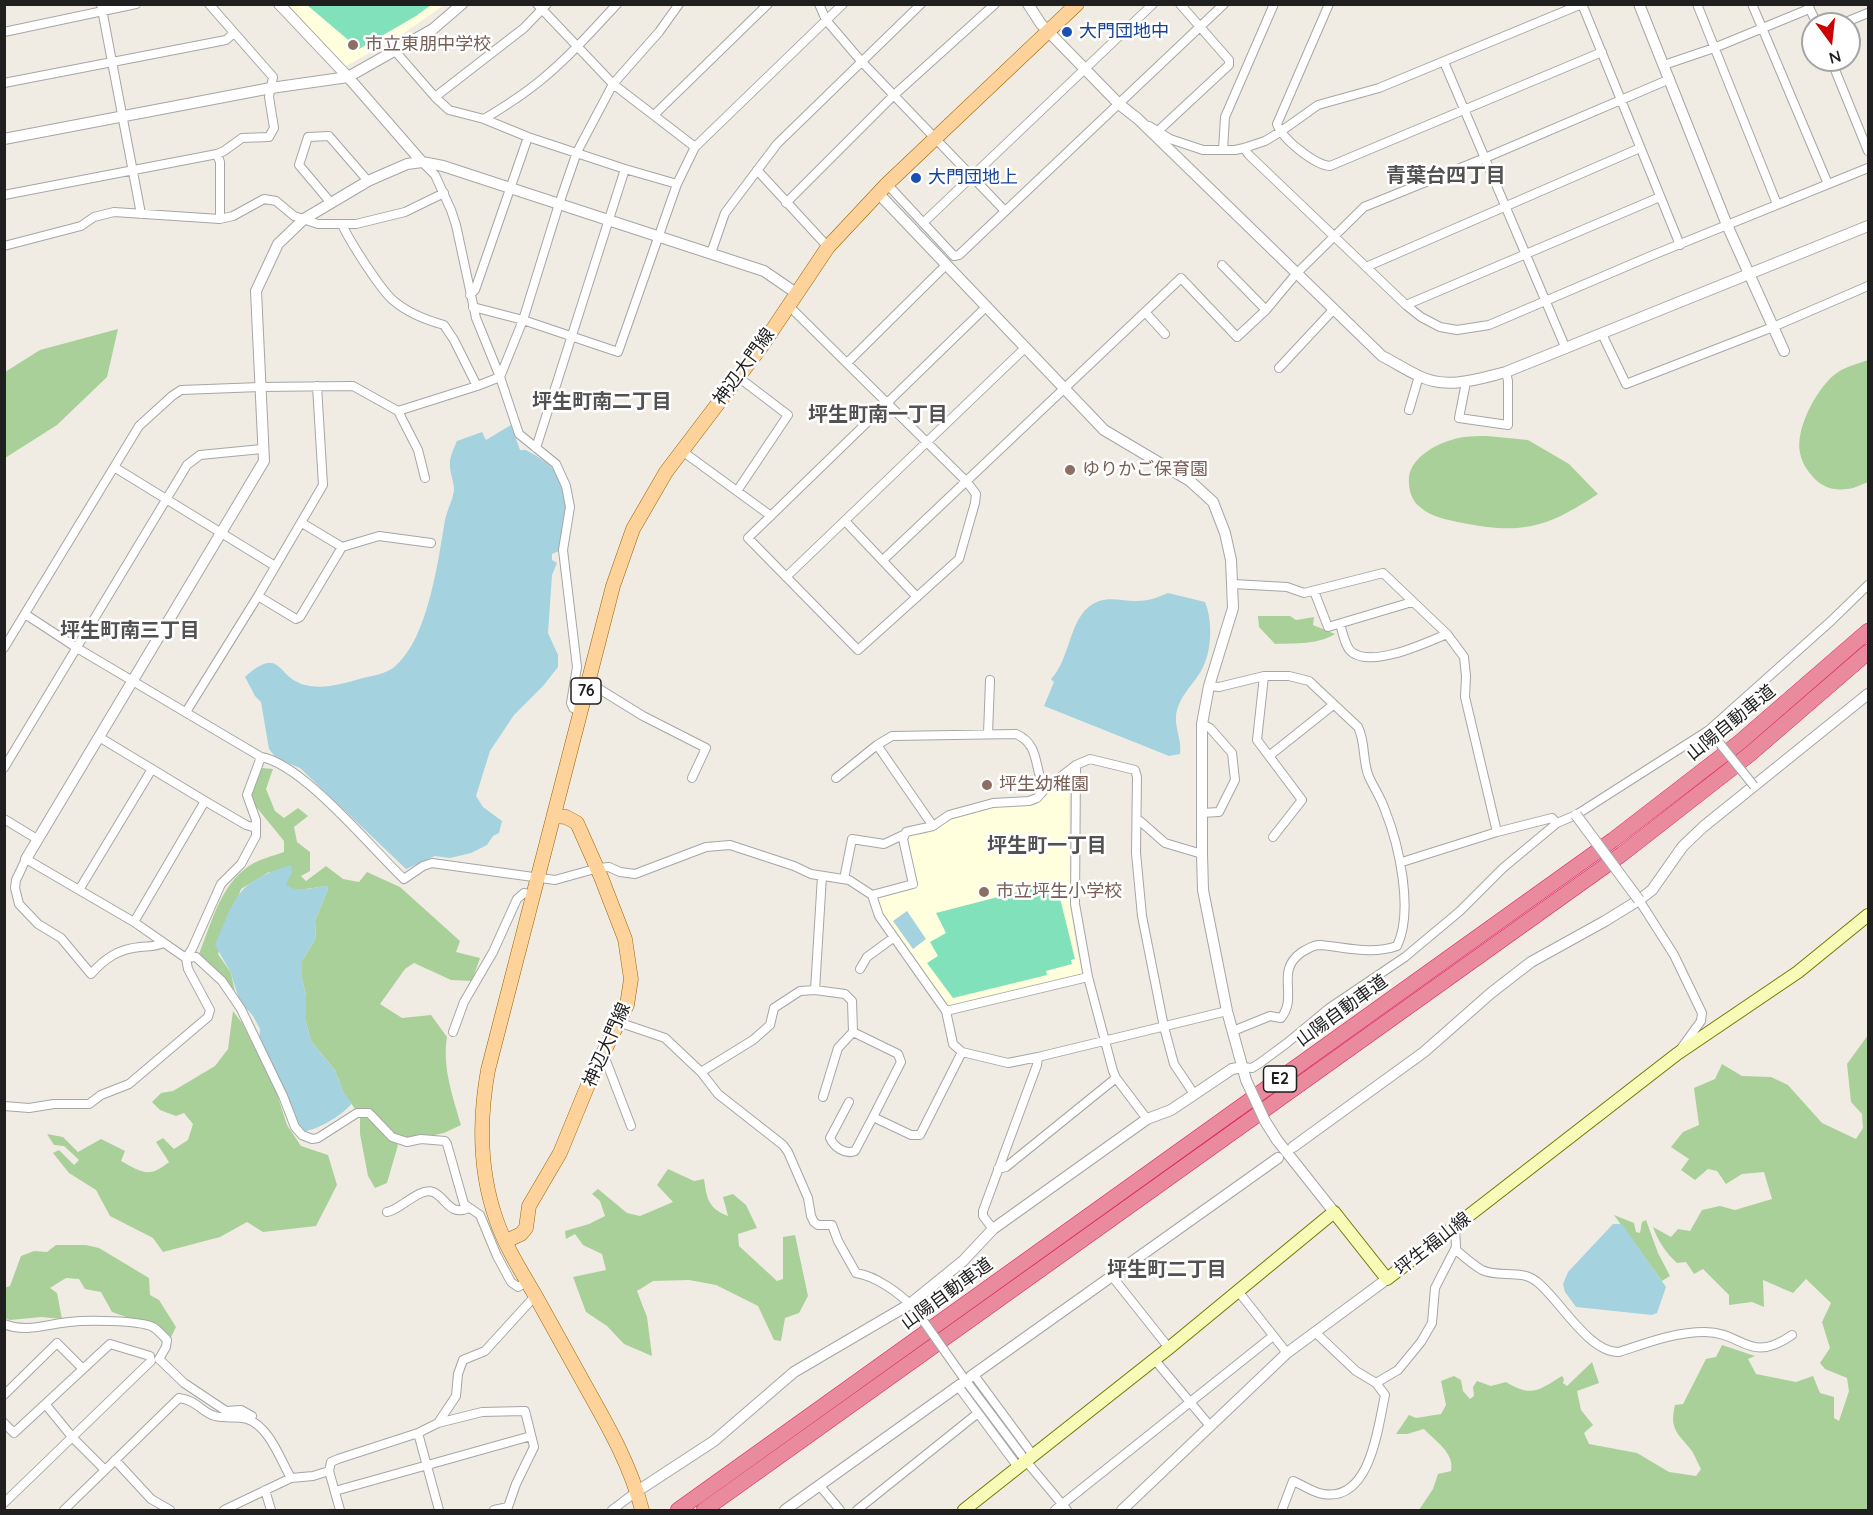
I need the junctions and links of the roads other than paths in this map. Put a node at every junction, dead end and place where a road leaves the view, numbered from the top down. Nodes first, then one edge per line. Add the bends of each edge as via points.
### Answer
1 (136, 4) edge
2 (209, 4) edge
3 (279, 4) edge
4 (462, 4) edge
5 (617, 4) edge
6 (679, 4) edge
7 (819, 4) edge
8 (843, 4) edge
9 (921, 4) edge
10 (995, 4) edge
11 (1028, 4) edge
12 (1077, 4) edge
13 (1153, 4) edge
14 (1180, 4) edge
15 (1224, 4) edge
16 (1274, 4) edge
17 (1329, 4) edge
18 (1639, 4) edge
19 (1697, 4) edge
20 (1752, 4) edge
21 (542, 6) edge
22 (764, 6) edge
23 (1809, 7) edge
24 (101, 8) edge
25 (826, 20) junction
26 (1201, 27) junction
27 (1762, 29) junction
28 (1048, 31) junction
29 (4, 32) edge
30 (234, 33) junction
31 (577, 47) junction
32 (1714, 48) junction
33 (395, 51) junction
34 (1602, 52) junction
35 (861, 61) junction
36 (112, 62) junction
37 (1444, 62) junction
38 (1664, 65) junction
39 (1086, 68) junction
40 (1835, 72) edge
41 (348, 77) junction
42 (1670, 79) junction
43 (4, 83) edge
44 (613, 84) junction
45 (271, 88) junction
46 (893, 96) junction
47 (435, 97) junction
48 (1619, 100) junction
49 (1119, 104) junction
50 (1465, 109) junction
51 (654, 115) junction
52 (123, 116) junction
53 (484, 119) junction
54 (1138, 119) junction
55 (1158, 131) junction
56 (1280, 132) junction
57 (528, 137) junction
58 (935, 138) junction
59 (4, 139) edge
60 (695, 147) junction
61 (1244, 148) junction
62 (1640, 148) junction
63 (1224, 150) junction
64 (577, 152) junction
65 (1869, 152) edge
66 (217, 154) junction
67 (1485, 158) junction
68 (422, 162) junction
69 (1869, 168) edge
70 (625, 169) junction
71 (133, 170) junction
72 (757, 170) junction
73 (972, 176) junction
74 (368, 181) junction
75 (676, 184) junction
76 (1828, 184) junction
77 (510, 187) junction
78 (882, 189) junction
79 (444, 193) junction
80 (4, 195) edge
81 (1660, 198) junction
82 (331, 203) junction
83 (786, 203) junction
84 (559, 204) junction
85 (1777, 204) junction
86 (1505, 208) junction
87 (1005, 211) junction
88 (141, 214) junction
89 (220, 219) junction
90 (304, 219) junction
91 (609, 219) junction
92 (923, 222) junction
93 (342, 224) junction
94 (1727, 225) junction
95 (1869, 226) edge
96 (659, 235) junction
97 (1334, 237) junction
98 (1680, 244) junction
99 (4, 246) edge
100 (828, 247) junction
101 (711, 253) junction
102 (1525, 255) junction
103 (947, 264) junction
104 (1222, 265) dead end
105 (1366, 267) junction
106 (1296, 274) junction
107 (1749, 274) junction
108 (1869, 286) edge
109 (796, 293) junction
110 (470, 295) junction
111 (1546, 302) junction
112 (788, 305) junction
113 (1406, 305) junction
114 (987, 306) junction
115 (473, 307) junction
116 (1266, 310) junction
117 (1334, 310) junction
118 (1145, 312) junction
119 (524, 320) junction
120 (1773, 327) junction
121 (1602, 333) junction
122 (1165, 334) dead end
123 (572, 337) junction
124 (1026, 347) junction
125 (1566, 349) junction
126 (1784, 351) dead end
127 (847, 363) junction
128 (1279, 368) dead end
129 (1506, 372) junction
130 (1419, 376) junction
131 (500, 377) junction
132 (738, 377) junction
133 (1466, 382) junction
134 (318, 386) junction
135 (477, 386) junction
136 (260, 387) junction
137 (1065, 389) junction
138 (888, 403) junction
139 (1408, 410) dead end
140 (398, 411) junction
141 (927, 443) junction
142 (536, 448) junction
143 (262, 449) junction
144 (682, 450) junction
145 (114, 467) junction
146 (425, 478) dead end
147 (967, 482) junction
148 (737, 491) junction
149 (166, 500) junction
150 (771, 516) junction
151 (845, 521) junction
152 (302, 523) junction
153 (221, 533) junction
154 (431, 543) dead end
155 (342, 547) junction
156 (883, 560) junction
157 (275, 566) junction
158 (786, 577) junction
159 (1233, 584) junction
160 (1869, 585) edge
161 (1314, 591) junction
162 (258, 597) junction
163 (917, 597) junction
164 (1412, 602) junction
165 (25, 614) junction
166 (1340, 624) junction
167 (1869, 631) edge
168 (1447, 634) junction
169 (4, 648) edge
170 (77, 648) junction
171 (1869, 652) edge
172 (1264, 676) junction
173 (132, 680) junction
174 (990, 680) dead end
175 (588, 682) junction
176 (1209, 686) junction
177 (1869, 694) edge
178 (1333, 705) junction
179 (580, 711) junction
180 (186, 712) junction
181 (1202, 724) junction
182 (1709, 730) junction
183 (988, 734) junction
184 (99, 737) junction
185 (877, 745) junction
186 (1269, 756) junction
187 (261, 757) junction
188 (1076, 765) junction
189 (4, 768) edge
190 (152, 769) junction
191 (692, 778) dead end
192 (836, 778) dead end
193 (1754, 786) junction
194 (1045, 789) junction
195 (205, 801) junction
196 (1201, 813) junction
197 (1576, 815) junction
198 (554, 816) junction
199 (4, 819) edge
200 (1138, 822) junction
201 (1557, 823) junction
202 (933, 826) junction
203 (256, 828) junction
204 (1497, 832) junction
205 (903, 835) junction
206 (1274, 837) dead end
207 (37, 840) junction
208 (1202, 854) junction
209 (26, 859) junction
210 (1402, 862) junction
211 (598, 868) junction
212 (538, 876) junction
213 (822, 876) junction
214 (844, 879) junction
215 (79, 890) junction
216 (872, 895) junction
217 (533, 896) junction
218 (1639, 900) junction
219 (1869, 915) edge
220 (134, 922) junction
221 (893, 938) junction
222 (163, 943) junction
223 (1397, 946) junction
224 (1405, 957) junction
225 (186, 958) junction
226 (860, 969) dead end
227 (1088, 977) junction
228 (815, 990) junction
229 (946, 1011) junction
230 (1227, 1011) junction
231 (618, 1022) junction
232 (1164, 1027) junction
233 (453, 1032) dead end
234 (853, 1032) junction
235 (1233, 1032) junction
236 (1105, 1041) junction
237 (603, 1052) junction
238 (962, 1052) junction
239 (1677, 1054) junction
240 (1038, 1057) junction
241 (1243, 1067) junction
242 (701, 1072) junction
243 (1116, 1078) junction
244 (1194, 1094) junction
245 (823, 1097) dead end
246 (849, 1102) dead end
247 (4, 1106) edge
248 (873, 1117) junction
249 (1147, 1119) junction
250 (631, 1126) dead end
251 (1293, 1147) dead end
252 (1278, 1158) dead end
253 (998, 1169) junction
254 (469, 1208) junction
255 (387, 1212) dead end
256 (1334, 1212) junction
257 (1455, 1227) junction
258 (993, 1229) junction
259 (506, 1241) junction
260 (1456, 1247) junction
261 (1111, 1275) junction
262 (1387, 1279) junction
263 (527, 1282) junction
264 (1238, 1292) junction
265 (535, 1296) junction
266 (912, 1307) junction
267 (4, 1323) edge
268 (1316, 1333) junction
269 (1792, 1335) dead end
270 (1273, 1336) junction
271 (1169, 1348) junction
272 (1287, 1353) junction
273 (1154, 1359) junction
274 (155, 1360) junction
275 (83, 1370) junction
276 (965, 1380) junction
277 (1376, 1383) junction
278 (4, 1395) edge
279 (1190, 1401) junction
280 (46, 1405) junction
281 (978, 1413) junction
282 (250, 1420) junction
283 (4, 1423) edge
284 (438, 1423) junction
285 (1210, 1426) junction
286 (418, 1433) junction
287 (531, 1436) junction
288 (74, 1438) junction
289 (115, 1460) junction
290 (1026, 1461) junction
291 (427, 1465) junction
292 (105, 1470) junction
293 (329, 1471) junction
294 (291, 1478) junction
295 (820, 1486) junction
296 (265, 1490) junction
297 (335, 1491) junction
298 (639, 1501) edge
299 (4, 1503) edge
300 (511, 1508) edge
301 (1061, 1509) edge
302 (64, 1510) edge
303 (170, 1510) edge
304 (224, 1510) edge
305 (271, 1510) edge
306 (340, 1510) edge
307 (439, 1510) edge
308 (494, 1510) edge
309 (612, 1510) edge
310 (678, 1510) edge
311 (704, 1510) edge
312 (785, 1510) edge
313 (840, 1510) edge
314 (857, 1510) edge
315 (964, 1510) edge
316 (1122, 1510) edge
317 (1282, 1510) edge

1 - 24 street
2 - 30 street
3 - 41 street
4 - 33 street via 433,29
5 - 31 street
6 - 44 street
7 - 25 street
8 - 25 street
9 - 35 street
10 - 46 street
11 - 28 street
12 - 28 main road, 神辺大門線 / 76
13 - 39 street
14 - 26 street
15 - 26 street
16 - 63 street via 1225,117
17 - 56 street via 1277,124
18 - 38 street
19 - 32 street
20 - 27 street
21 - 31 street
21 - 47 street via 524,28
22 - 51 street
23 - 27 street
24 - 29 street
24 - 36 street
25 - 35 street
25 - 60 street
26 - 49 street
26 - 55 street via 1229,65
27 - 32 street
27 - 76 street
28 - 39 street
28 - 58 main road, 神辺大門線 / 76
30 - 36 street via 226,40
30 - 45 street via 273,77
31 - 44 street
31 - 53 street via 542,80
32 - 38 street
32 - 85 street
33 - 41 street
33 - 47 street
34 - 37 street via 1582,4
34 - 48 street
34 - 50 street
35 - 46 street
35 - 72 street via 777,144
36 - 43 street
36 - 52 street
37 - 50 street
37 - 56 street via 1379,88 1318,105
38 - 42 street
39 - 49 street
39 - 73 street
40 - 65 street
41 - 45 street
41 - 68 street
42 - 48 street
42 - 94 street
44 - 51 street
44 - 64 street
45 - 52 street
45 - 66 street via 274,128 269,137 242,138
46 - 58 street
46 - 83 street
47 - 53 street via 449,110
48 - 62 street
48 - 67 street
49 - 54 street
49 - 87 street
50 - 56 street via 1330,166 1322,165
50 - 67 street
51 - 60 street
52 - 59 street
52 - 71 street
53 - 57 street
54 - 55 street
54 - 106 street
55 - 63 street via 1203,150
56 - 61 street
57 - 64 street
57 - 77 street
58 - 73 street
58 - 78 main road, 神辺大門線 / 76
60 - 75 street
61 - 63 street
61 - 97 street
62 - 81 street
62 - 86 street
64 - 70 street
64 - 84 street
66 - 71 street
66 - 89 street
67 - 86 street
67 - 97 street via 1364,207
68 - 74 street
68 - 77 street
68 - 79 street via 435,175
69 - 76 street
70 - 75 street
70 - 91 street
71 - 80 street
71 - 88 street
72 - 83 street
72 - 101 street via 725,213
73 - 87 street
73 - 92 street
74 - 82 street
74 - 82 street via 328,136 308,137 299,165
75 - 96 street
76 - 85 street
77 - 84 street
77 - 110 street
78 - 92 street
78 - 100 main road, 神辺大門線 / 76
78 - 103 street
79 - 93 street via 405,212
79 - 110 street via 456,225
81 - 98 street
81 - 102 street
82 - 90 street
83 - 100 street
84 - 91 street
84 - 119 street
85 - 94 street
86 - 102 street
86 - 105 street
87 - 92 street via 954,256
88 - 89 street
88 - 99 street via 114,212 81,226
89 - 90 street via 264,199 276,201
90 - 93 street via 318,224
90 - 136 street via 278,244 256,291
91 - 96 street
91 - 123 street
93 - 135 street via 392,300 425,320 444,325
94 - 98 street
94 - 107 street
95 - 107 street
96 - 101 street
96 - 123 street via 618,352
97 - 105 street
97 - 106 street
98 - 111 street
100 - 109 main road, 神辺大門線 / 76
101 - 109 street via 764,271
102 - 111 street
102 - 113 street
103 - 114 street
103 - 127 street
104 - 116 street
105 - 113 street
106 - 116 street
106 - 117 street
107 - 120 street
107 - 121 street
108 - 120 street
109 - 112 main road, 神辺大門線 / 76
110 - 115 street
111 - 113 street via 1490,325 1457,330 1440,327
111 - 125 street
112 - 127 street
112 - 132 main road, 神辺大門線 / 76
114 - 124 street
114 - 138 street
115 - 119 street
115 - 131 street
116 - 118 street via 1237,337 1181,278
117 - 128 street
117 - 130 street via 1382,356
118 - 122 street
118 - 137 street
119 - 123 street
119 - 131 street
120 - 121 street via 1626,384
120 - 126 street
121 - 125 street
123 - 142 street
124 - 137 street
124 - 141 street
125 - 129 street
127 - 138 street
129 - 133 street
129 - 133 street via 1508,425 1459,418
130 - 133 street via 1438,382
130 - 139 street
131 - 135 street
131 - 142 street via 519,434
132 - 144 main road, 神辺大門線 / 76
132 - 148 street via 788,415
134 - 136 street
134 - 140 street via 352,386
134 - 152 street via 323,485
135 - 140 street
136 - 143 street
136 - 145 street via 181,390 139,426
137 - 147 street
137 - 159 street via 1104,430 1190,481 1213,502 1225,533
138 - 141 street
138 - 150 street
140 - 146 street via 418,450
141 - 147 street
141 - 151 street
142 - 179 street via 556,464 570,507 563,550 577,668 571,703
143 - 149 street via 200,455 188,465
143 - 153 street via 264,461
144 - 148 street
144 - 175 main road, 神辺大門線 / 76 via 633,529 612,586
145 - 149 street
145 - 165 street
147 - 156 street
147 - 163 street via 976,494 959,558
148 - 150 street
149 - 153 street
149 - 170 street
150 - 158 street via 748,538
151 - 156 street
151 - 158 street
152 - 155 street
152 - 157 street
153 - 157 street
153 - 173 street
154 - 155 street via 379,536
155 - 162 street via 300,617 296,619
156 - 163 street
157 - 162 street
158 - 163 street via 858,650
159 - 161 street
159 - 176 street via 1233,608
160 - 182 street
161 - 164 street via 1383,573
161 - 166 street via 1328,627
162 - 180 street
164 - 166 street
164 - 168 street
165 - 169 street
165 - 170 street
166 - 168 street via 1352,652 1364,657 1413,648
167 - 310 highway, 山陽自動車道 / E2 via 1740,742 1613,840
168 - 204 street via 1464,657 1465,697
170 - 173 street
170 - 189 street
171 - 311 highway, 山陽自動車道 / E2 via 1750,754 1622,854
172 - 176 street
172 - 178 street via 1289,675 1309,681
172 - 186 street via 1257,740
173 - 180 street
173 - 184 street
174 - 183 street
175 - 179 main road, 神辺大門線 / 76
175 - 191 street via 706,748
176 - 181 street
177 - 193 street
178 - 186 street
178 - 210 street via 1359,727 1369,777 1386,812
179 - 198 main road, 神辺大門線 / 76
180 - 187 street
181 - 196 street
181 - 196 street via 1232,753 1236,780 1219,812
182 - 193 street, bridge
182 - 197 street
183 - 185 street via 892,736
183 - 194 street via 1016,734 1027,739
184 - 190 street
184 - 207 street
185 - 192 street
185 - 202 street
186 - 206 street via 1302,800
187 - 203 street via 247,795
187 - 212 street via 279,763 323,797 405,879 432,863
188 - 194 street
188 - 200 street via 1090,759 1135,770
188 - 227 street via 1075,904
190 - 195 street
190 - 215 street
193 - 218 street via 1703,826 1683,846 1652,890
194 - 202 street via 1029,801 993,803 949,815
195 - 203 street
195 - 220 street
196 - 208 street
197 - 201 street
197 - 218 street, bridge
198 - 211 main road, 神辺大門線 via 577,823
198 - 212 main road, 神辺大門線 / 76
199 - 207 street
200 - 208 street via 1164,843
200 - 232 street via 1136,853 1142,916
201 - 204 street via 1552,818
201 - 224 street
202 - 205 street
203 - 225 street via 256,836 241,864 221,884
204 - 210 street
205 - 214 street via 885,844 852,839
205 - 216 street via 913,884
207 - 209 street
208 - 230 street via 1203,890
209 - 215 street
209 - 222 street via 16,880 19,904 38,924 61,938 91,974 120,950
210 - 223 street via 1404,908
211 - 212 street via 555,880
211 - 213 street via 635,874 706,847 730,845
211 - 231 main road, 神辺大門線 via 630,963 632,979
212 - 217 main road, 神辺大門線 / 76
213 - 214 street
213 - 228 street
214 - 216 street
215 - 220 street
216 - 221 street
217 - 233 street via 524,893 517,899 464,1002
217 - 259 main road, 神辺大門線 / 76 via 488,1071 482,1117 485,1172 496,1220
218 - 239 street via 1674,955 1701,1012 1701,1021
218 - 251 street via 1531,962 1424,1052
219 - 239 main road, 坪生福山線 via 1798,972
220 - 222 street
221 - 226 street via 867,957
221 - 229 street
222 - 225 street
223 - 224 street
223 - 235 street via 1366,951 1315,945 1307,949 1293,958 1288,969 1288,1007 1281,1018 1270,1016
224 - 241 street via 1328,1009 1260,1063 1252,1068
225 - 247 street via 210,1010 208,1017 129,1084 89,1104
225 - 254 street via 196,957 212,970 234,1000 302,1135 318,1138 357,1113 369,1113 392,1137 407,1142 445,1141 464,1204
227 - 229 street
227 - 236 street
228 - 234 street via 849,997
228 - 242 street via 800,991 774,1008 770,1025 753,1040
229 - 238 street via 953,1044
230 - 232 street
230 - 235 street
231 - 237 main road, 神辺大門線
231 - 242 street via 665,1038
232 - 236 street
232 - 244 street via 1174,1064
234 - 245 street via 838,1048
234 - 248 street via 898,1054 901,1062
235 - 241 street
236 - 240 street
236 - 243 street
237 - 250 street
237 - 259 main road, 神辺大門線 via 560,1153 529,1206 526,1228
238 - 240 street via 1008,1064
238 - 248 street via 920,1135 911,1136
239 - 257 main road, 坪生福山線
240 - 253 street
241 - 244 street via 1232,1069
241 - 256 street, bridge via 1265,1121
242 - 266 street via 718,1094 783,1145 808,1198 814,1222 832,1225 856,1273 890,1287
243 - 249 street
243 - 253 street via 1006,1167
244 - 249 street via 1171,1110
246 - 248 street via 830,1138 844,1152 855,1151
249 - 258 street
252 - 261 street
253 - 258 street via 983,1210
254 - 255 street via 455,1209 430,1192 414,1196
254 - 263 street via 480,1215 511,1282 518,1287
256 - 262 main road, 坪生福山線
256 - 264 main road
257 - 260 street
257 - 262 main road, 坪生福山線
258 - 266 street
259 - 263 main road, 神辺大門線 / 76
260 - 269 street via 1483,1271 1535,1280 1569,1319 1611,1352 1670,1335 1718,1333 1751,1348 1778,1345
260 - 277 street via 1435,1288 1432,1323 1421,1342 1398,1370
261 - 271 street
261 - 276 street
262 - 268 street
263 - 265 main road, 神辺大門線 / 76
264 - 270 street
264 - 271 main road
265 - 284 street via 485,1351 463,1360 456,1396
265 - 298 main road, 神辺大門線 / 76 via 610,1429
266 - 276 street, bridge
266 - 298 street via 794,1372
267 - 274 street via 16,1328 70,1322 135,1323 153,1328 167,1340
268 - 272 street
268 - 277 street via 1356,1371
270 - 272 street
270 - 279 street
271 - 273 main road
272 - 285 street
273 - 279 street
273 - 290 main road
274 - 275 street via 110,1344
274 - 282 street via 226,1411 241,1410 252,1416
274 - 288 street
275 - 278 street via 57,1343
275 - 280 street
276 - 281 street
276 - 290 street
276 - 295 street
277 - 317 street via 1385,1395 1374,1444 1361,1478 1338,1492 1325,1494 1293,1481
279 - 285 street
279 - 301 street
280 - 283 street via 14,1433
280 - 288 street
281 - 290 street
281 - 314 street
282 - 289 street via 214,1416 190,1399 179,1398
282 - 294 street via 265,1431
284 - 286 street
284 - 287 street via 482,1412 525,1411
285 - 316 street
286 - 291 street
286 - 293 street via 338,1459 331,1462
287 - 291 street
287 - 300 street via 534,1447 516,1484
288 - 292 street
288 - 299 street
289 - 292 street
289 - 303 street via 151,1499
290 - 301 street
290 - 315 main road
291 - 297 street
291 - 307 street
292 - 302 street
293 - 294 street
293 - 297 street
294 - 296 street
295 - 312 street
295 - 313 street
296 - 304 street
296 - 305 street
297 - 306 street
298 - 309 street
300 - 308 street

